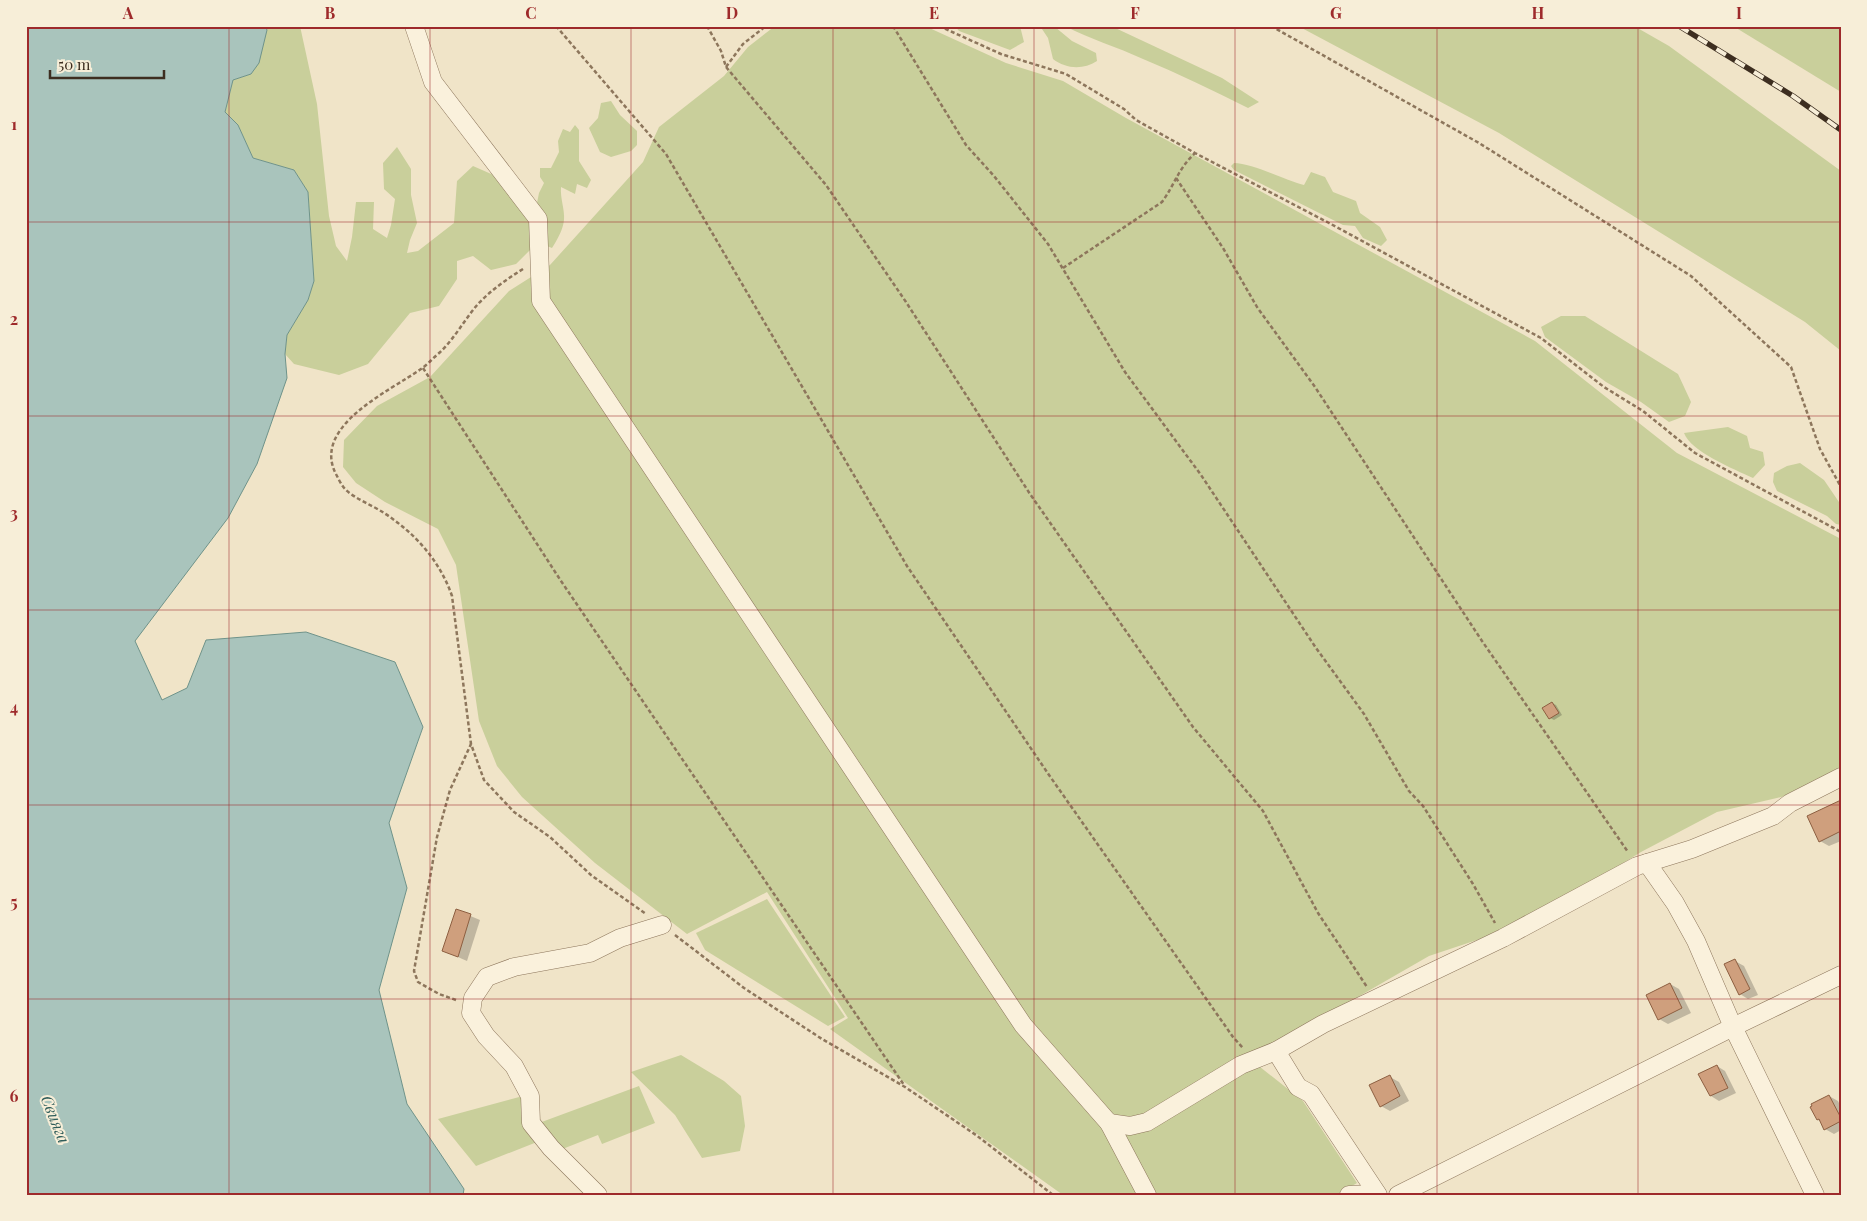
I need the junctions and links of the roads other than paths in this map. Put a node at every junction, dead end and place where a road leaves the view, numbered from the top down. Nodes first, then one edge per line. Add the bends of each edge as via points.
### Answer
1 (414, 26) edge
2 (1841, 777) edge
3 (1642, 864) junction
4 (662, 925) road end
5 (1841, 975) edge
6 (1732, 1027) junction
7 (1276, 1051) junction
8 (1109, 1123) junction
9 (1378, 1194) edge
10 (598, 1195) edge
11 (1147, 1195) edge
12 (1349, 1195) edge
13 (1398, 1195) edge
14 (1815, 1195) edge

1 - 8 lane via 433,82 538,219 540,300 1023,1025
2 - 3 lane via 1790,803 1773,816 1692,849
3 - 6 lane via 1675,903 1696,941
3 - 7 lane via 1503,938 1323,1024
4 - 10 lane via 620,938 590,953 514,967 487,977 473,998 471,1013 486,1036 514,1066 530,1096 531,1122 551,1148
5 - 6 lane
6 - 13 lane
6 - 14 lane
7 - 8 lane via 1241,1065 1147,1122 1130,1126
7 - 9 lane via 1298,1087 1311,1094
8 - 11 lane
9 - 12 lane

